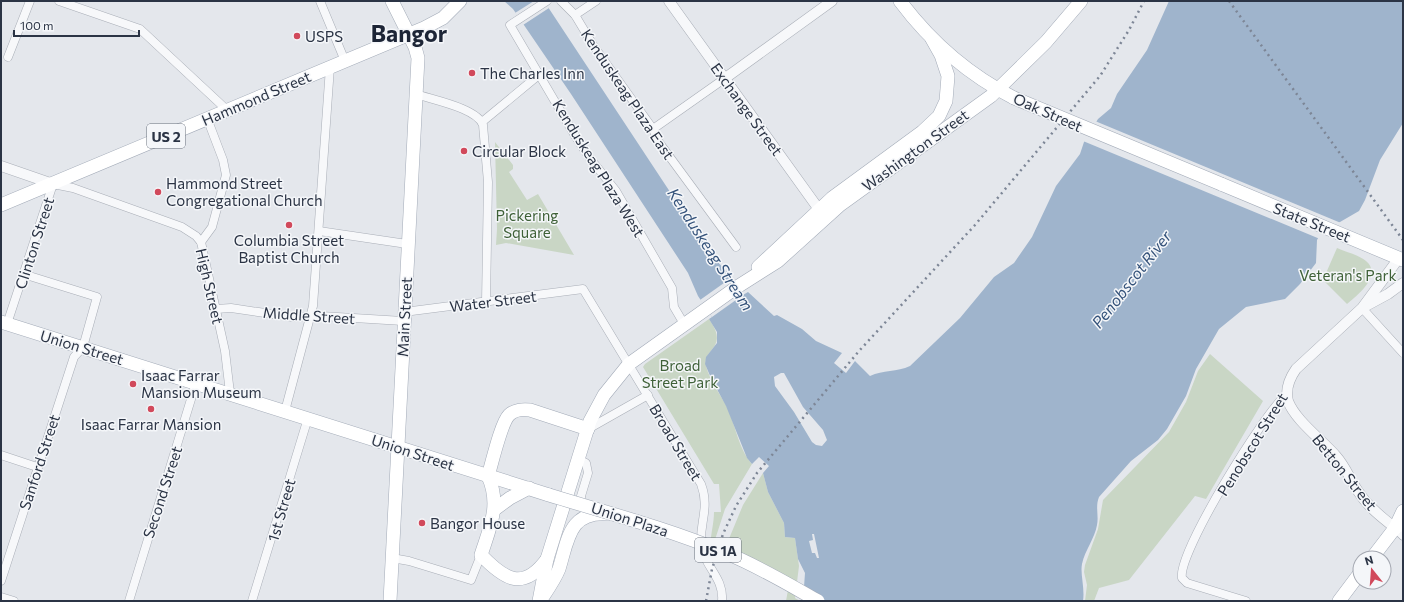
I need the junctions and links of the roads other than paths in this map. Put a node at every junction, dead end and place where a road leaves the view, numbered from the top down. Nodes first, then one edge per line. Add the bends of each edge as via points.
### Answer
1 (30, 1) edge
2 (59, 1) edge
3 (320, 1) edge
4 (392, 1) edge
5 (460, 1) edge
6 (546, 1) edge
7 (561, 1) edge
8 (596, 1) edge
9 (669, 1) edge
10 (832, 1) edge
11 (900, 1) edge
12 (1081, 1) edge
13 (575, 15) junction
14 (409, 35) junction
15 (932, 40) junction
16 (8, 57) dead end
17 (345, 61) junction
18 (330, 67) junction
19 (540, 74) junction
20 (724, 79) junction
21 (998, 89) junction
22 (416, 94) junction
23 (227, 110) junction
24 (207, 118) junction
25 (482, 122) junction
26 (653, 129) junction
27 (1, 166) edge
28 (53, 184) junction
29 (1221, 184) joint
30 (1, 205) edge
31 (822, 214) junction
32 (319, 231) junction
33 (201, 242) junction
34 (407, 244) junction
35 (736, 248) dead end
36 (1401, 259) edge
37 (24, 274) junction
38 (1403, 282) edge
39 (583, 289) joint
40 (486, 302) junction
41 (216, 308) junction
42 (1362, 308) junction
43 (311, 316) junction
44 (403, 317) junction
45 (4, 323) edge
46 (684, 324) junction
47 (83, 347) junction
48 (1403, 353) edge
49 (629, 364) junction
50 (196, 383) junction
51 (230, 393) junction
52 (1287, 394) junction
53 (648, 395) junction
54 (285, 411) junction
55 (308, 418) junction
56 (588, 428) junction
57 (398, 447) junction
58 (1, 455) edge
59 (578, 459) junction
60 (37, 467) junction
61 (488, 476) junction
62 (528, 488) junction
63 (495, 509) junction
64 (1403, 511) edge
65 (612, 514) junction
66 (1400, 529) edge
67 (702, 541) junction
68 (1380, 550) edge
69 (481, 555) junction
70 (392, 558) junction
71 (547, 559) junction
72 (1, 581) edge
73 (1352, 584) edge
74 (129, 601) edge
75 (252, 601) edge
76 (390, 601) edge
77 (539, 601) edge
78 (722, 601) edge
79 (818, 601) edge
80 (1246, 601) edge
81 (1339, 601) edge

1 - 16 street
2 - 23 street via 140,29
3 - 17 street
4 - 14 main road, Main Street
5 - 14 main road, Hammond Street / US 2 via 438,22
6 - 19 street, Kenduskeag Plaza West via 510,25
7 - 13 street, Kenduskeag Plaza East
8 - 13 street
9 - 20 street, Exchange Street
10 - 20 street
11 - 15 main road, Oak Street
12 - 21 main road, Washington Street via 1046,42
13 - 26 street, Kenduskeag Plaza East via 593,45
14 - 17 main road, Hammond Street / US 2
14 - 22 main road, Main Street via 417,56
15 - 21 main road, Oak Street
15 - 31 main road, Washington Street via 941,55 948,76 946,101 939,116 922,132 859,177
17 - 18 main road, Hammond Street / US 2
18 - 23 main road, Hammond Street / US 2
18 - 32 street
19 - 25 street
19 - 46 street, Kenduskeag Plaza West via 582,146 616,191 671,286 674,293 674,309
20 - 26 street
20 - 31 street, Exchange Street
21 - 29 main road, Oak Street, bridge via 1014,98
21 - 31 main road, Washington Street via 865,186
22 - 25 street via 470,112
22 - 34 main road, Main Street
23 - 24 main road, Hammond Street / US 2
24 - 28 main road, Hammond Street / US 2
24 - 33 street via 223,160 226,176 212,227
25 - 40 street via 488,182
26 - 35 street, Kenduskeag Plaza East via 658,141
27 - 28 street
28 - 30 main road, Hammond Street / US 2
28 - 33 street, High Street via 74,188 182,227
28 - 37 street, Clinton Street
29 - 36 main road, State Street
31 - 46 main road, Washington Street via 737,287
32 - 34 street
32 - 43 street
33 - 41 street, High Street
34 - 44 main road, Main Street
36 - 42 street
37 - 45 street, Clinton Street
37 - 47 street, Sanford Street via 97,297
38 - 42 street via 1388,294
39 - 40 street, Water Street
39 - 49 street, Broad Street
40 - 44 street, Water Street
41 - 43 street, Middle Street
41 - 51 street, High Street
42 - 48 street
42 - 52 street, Penobscot Street via 1296,369 1290,379
43 - 44 street, Middle Street
43 - 54 street
44 - 57 main road, Main Street
45 - 47 main road, Union Street
46 - 49 main road, Washington Street
47 - 50 main road, Union Street
47 - 60 street, Sanford Street via 74,357
49 - 53 street, Broad Street
49 - 56 main road, Washington Street via 600,401
50 - 51 main road, Union Street
50 - 74 street, Second Street
51 - 54 main road, Union Street
52 - 66 street, Betton Street via 1295,412 1336,456 1361,496 1374,510
52 - 80 street, Penobscot Street via 1272,408 1234,468 1195,538 1181,569 1182,578 1187,583
53 - 56 street
53 - 67 street, Broad Street via 703,488 706,504
54 - 55 main road, Union Street
55 - 57 main road, Union Street
55 - 75 street, 1st Street
56 - 59 main road, US 1A
56 - 61 main road via 530,410 514,412 505,421
57 - 61 main road, Union Street
57 - 70 main road, Main Street
58 - 60 street
59 - 67 street, Union Plaza via 586,463 588,468 582,496 586,505
59 - 71 main road, US 1A
60 - 72 street, Sanford Street
61 - 62 main road, Union Street / US 1A
61 - 63 main road
62 - 63 main road
62 - 65 main road, Union Street / US 1A, bridge
63 - 69 main road
64 - 66 main road
65 - 77 main road, US 1A, bridge via 595,514 578,522 570,531 557,574
65 - 79 main road, Union Street / US 1A, bridge via 721,551
66 - 68 main road
67 - 78 street via 705,556 720,584
69 - 70 street via 471,580
69 - 71 main road via 498,572 514,579 528,576 540,568
70 - 76 main road, Main Street
71 - 77 main road, US 1A
73 - 81 main road

